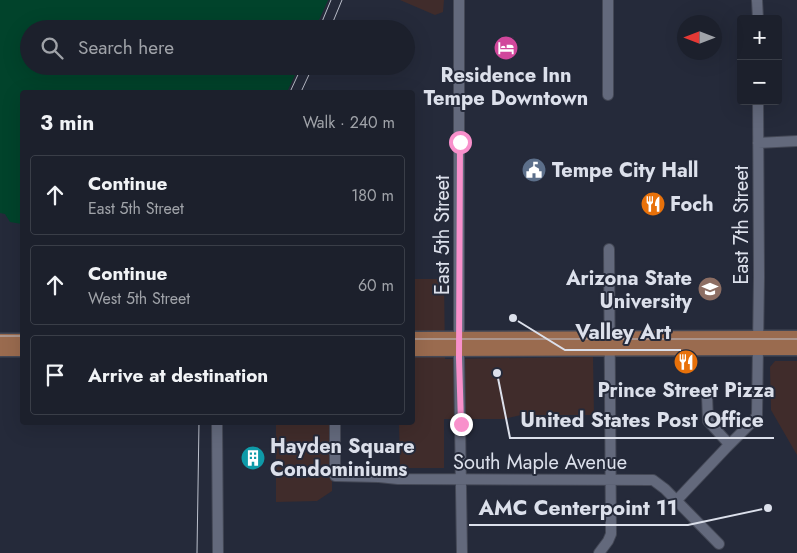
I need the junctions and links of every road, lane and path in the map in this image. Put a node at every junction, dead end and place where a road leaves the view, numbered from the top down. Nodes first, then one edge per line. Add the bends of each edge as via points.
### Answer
1 (459, 0) edge
2 (608, 0) edge
3 (758, 0) edge
4 (758, 15) edge
5 (608, 95) dead end
6 (758, 105) edge
7 (797, 141) edge
8 (758, 143) junction
9 (609, 249) dead end
10 (797, 337) edge
11 (415, 338) edge
12 (0, 340) edge
13 (20, 340) edge
14 (610, 343) junction
15 (758, 343) junction
16 (459, 344) junction
17 (797, 349) edge
18 (0, 350) edge
19 (20, 350) edge
20 (415, 350) edge
21 (707, 396) dead end
22 (217, 425) edge
23 (335, 425) edge
24 (729, 444) junction
25 (462, 479) junction
26 (611, 479) junction
27 (676, 500) junction
28 (720, 544) dead end
29 (218, 553) edge
30 (462, 553) edge
31 (599, 553) edge

1 - 16 street, East 5th Street
2 - 5 street
3 - 4 street
6 - 8 street, East 7th Street
7 - 8 street
8 - 15 street, East 7th Street
9 - 14 street
10 - 15 main road
11 - 16 main road
12 - 13 main road
14 - 15 main road
14 - 16 main road
14 - 26 street
15 - 17 main road
15 - 24 street, East 7th Street via 757,415
16 - 20 main road
16 - 25 street, East 5th Street
18 - 19 main road
21 - 24 street via 708,421
22 - 29 street
23 - 25 street, South Maple Avenue via 335,476 398,480
24 - 27 street, East 7th Street
25 - 26 street, South Maple Avenue
25 - 30 street, East 5th Street
26 - 27 street, South Maple Avenue via 653,480
26 - 31 street via 611,534
27 - 28 street, South Maple Avenue

